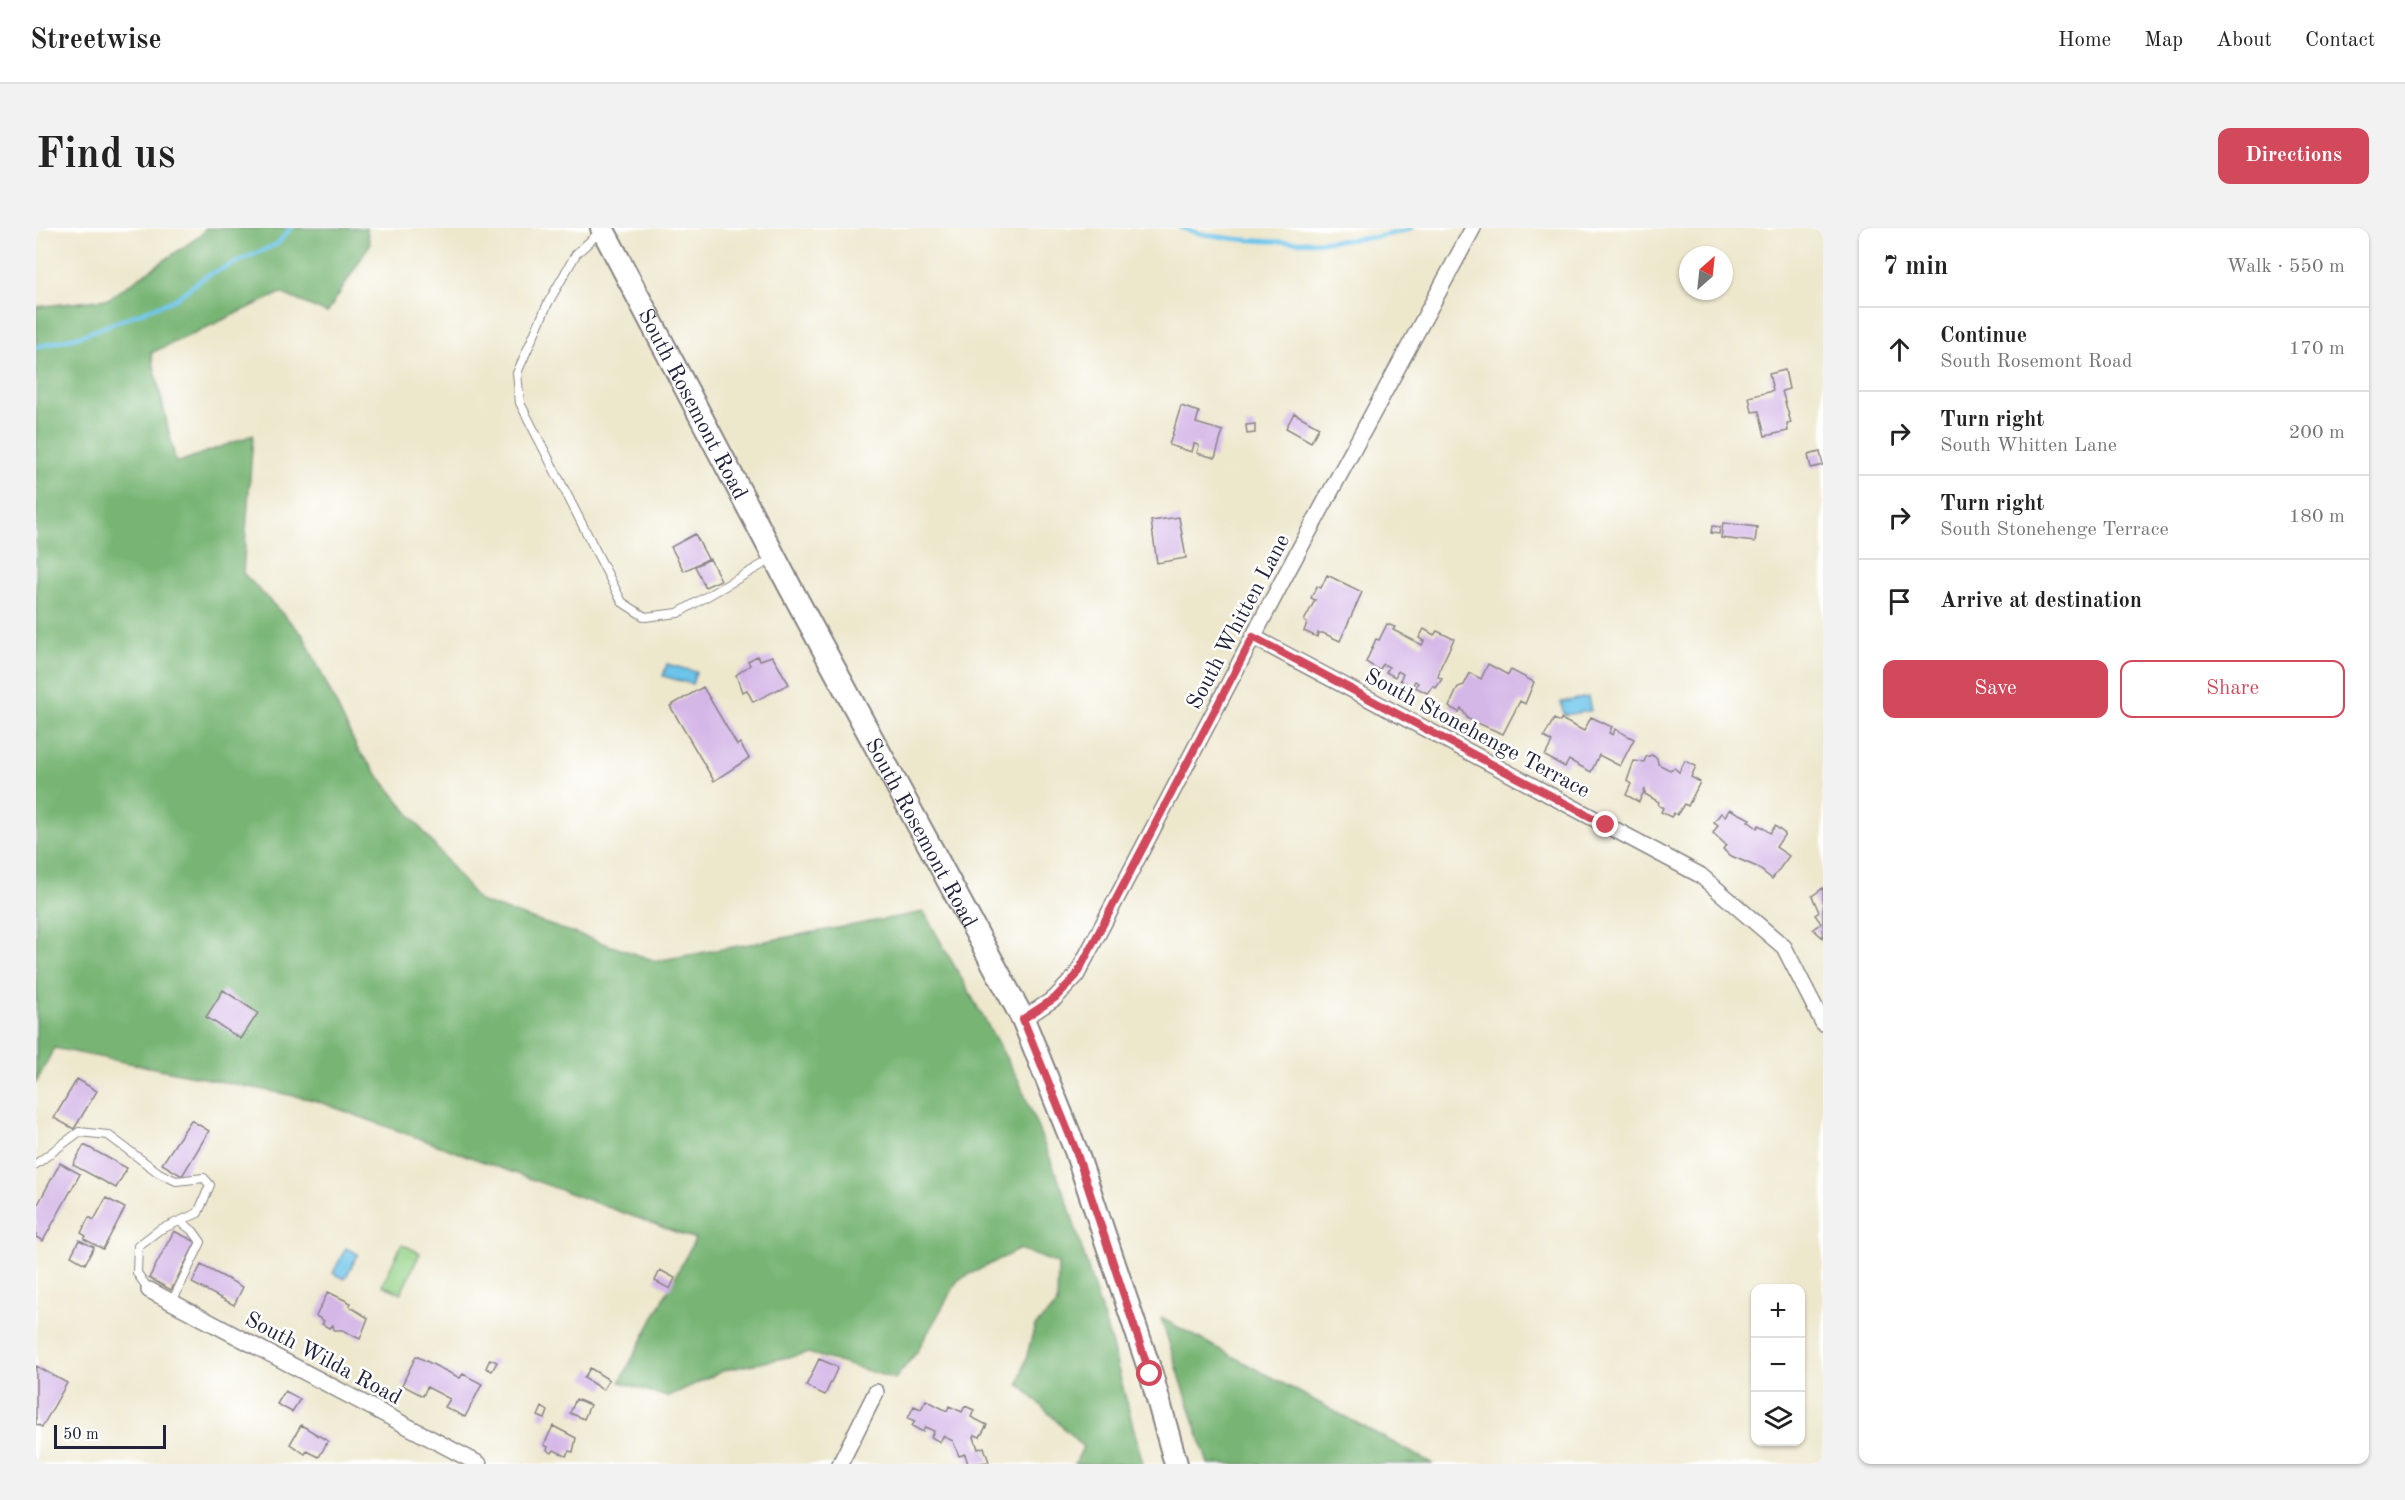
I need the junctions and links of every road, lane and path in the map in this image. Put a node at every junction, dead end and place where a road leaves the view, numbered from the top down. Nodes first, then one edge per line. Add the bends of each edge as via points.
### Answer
1 (603, 228) edge
2 (1473, 228) edge
3 (775, 558) junction
4 (1253, 637) junction
5 (1023, 1019) junction
6 (1823, 1023) edge
7 (36, 1164) edge
8 (181, 1222) junction
9 (149, 1290) joint
10 (172, 1302) junction
11 (876, 1392) dead end
12 (479, 1464) edge
13 (840, 1464) edge
14 (1176, 1464) edge

1 - 3 main road, South Rosemont Road
1 - 3 lane via 576,254 548,303 517,373 520,403 622,602 645,617 678,613
2 - 4 street, South Whitten Lane
3 - 5 main road, South Rosemont Road
4 - 5 street, South Whitten Lane via 1076,976 1055,998
4 - 6 street, South Stonehenge Terrace via 1700,875 1784,947
5 - 14 main road, South Rosemont Road via 1058,1100 1088,1185
7 - 8 lane via 79,1132 108,1135 159,1173 176,1181 204,1178 210,1185 198,1213
8 - 9 lane via 159,1230 138,1246 137,1273
8 - 10 lane via 201,1242
9 - 10 street, South Wilda Road
10 - 12 street, South Wilda Road
11 - 13 street

